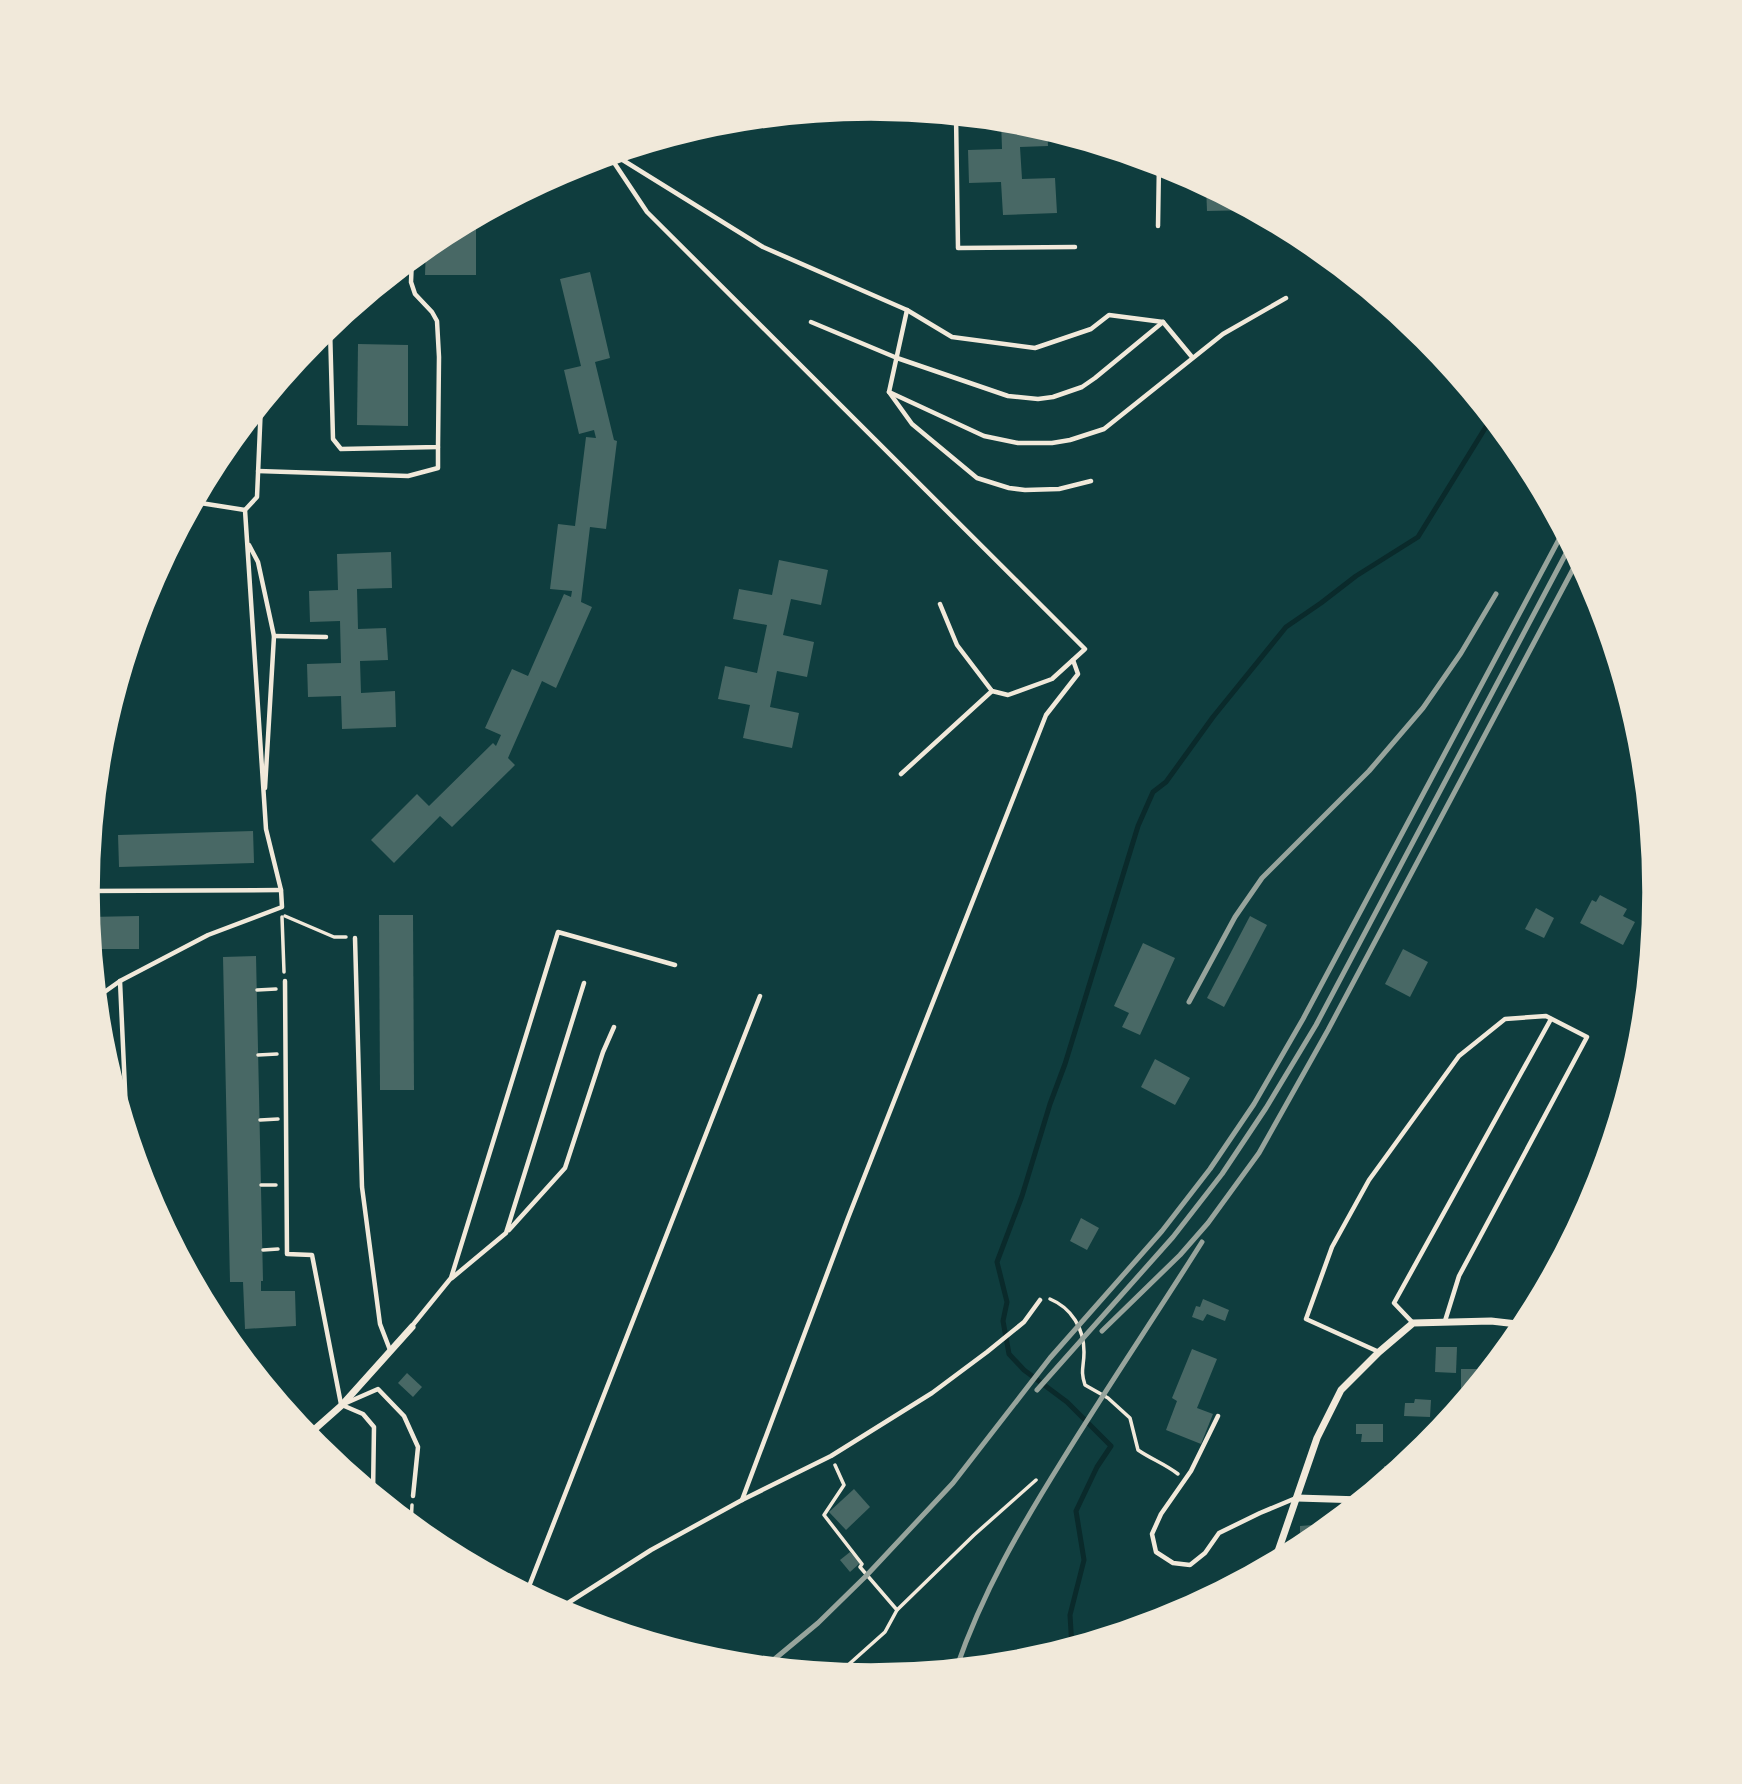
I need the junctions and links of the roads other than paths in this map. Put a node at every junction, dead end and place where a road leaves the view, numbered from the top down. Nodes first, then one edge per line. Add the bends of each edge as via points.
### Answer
1 (956, 124) edge
2 (622, 161) edge
3 (616, 163) edge
4 (1159, 175) edge
5 (1158, 226) dead end
6 (1075, 247) dead end
7 (411, 271) edge
8 (1286, 298) dead end
9 (907, 310) junction
10 (811, 322) dead end
11 (1163, 322) junction
12 (330, 339) edge
13 (1192, 357) junction
14 (897, 358) junction
15 (889, 392) junction
16 (260, 418) edge
17 (438, 447) junction
18 (258, 471) junction
19 (1091, 481) dead end
20 (203, 503) edge
21 (245, 510) junction
22 (247, 541) junction
23 (940, 604) dead end
24 (274, 636) junction
25 (326, 637) dead end
26 (1073, 660) junction
27 (992, 691) junction
28 (901, 774) dead end
29 (264, 808) junction
30 (281, 890) junction
31 (98, 891) edge
32 (355, 938) road end
33 (675, 965) dead end
34 (120, 981) junction
35 (285, 981) road end
36 (584, 983) dead end
37 (105, 992) edge
38 (760, 996) dead end
39 (1551, 1019) junction
40 (614, 1027) dead end
41 (125, 1096) edge
42 (506, 1233) junction
43 (451, 1278) junction
44 (1040, 1300) road end
45 (1444, 1322) junction
46 (1413, 1323) junction
47 (1512, 1324) edge
48 (411, 1327) joint
49 (390, 1351) junction
50 (1378, 1352) junction
51 (342, 1405) junction
52 (1218, 1416) dead end
53 (315, 1429) edge
54 (373, 1483) edge
55 (412, 1496) road end
56 (1297, 1498) junction
57 (742, 1500) junction
58 (1349, 1500) edge
59 (1280, 1547) edge
60 (529, 1585) edge
61 (568, 1603) edge

1 - 6 lane via 958,248
2 - 9 lane via 762,247
3 - 26 lane via 646,212 1085,649
4 - 5 lane
7 - 17 lane via 415,294 437,321
8 - 13 lane
9 - 11 lane via 952,337 1035,348 1091,329 1109,315
9 - 14 lane
10 - 14 lane
11 - 13 lane
11 - 14 lane via 1089,383 1046,398 1008,396
12 - 17 lane via 332,439 341,449
13 - 15 lane via 1104,429 1052,443 984,436
14 - 15 lane
15 - 19 lane via 912,424 977,478 1026,490 1059,489
16 - 18 lane
17 - 18 lane via 438,468 408,476
18 - 21 lane via 257,497
20 - 21 lane
21 - 22 lane
22 - 24 lane via 258,562
22 - 29 lane
23 - 27 lane via 957,645
24 - 25 lane
24 - 29 lane
26 - 27 lane via 1052,679 1008,695
26 - 57 lane via 1078,674 1046,715
27 - 28 lane
29 - 30 lane
30 - 31 lane
30 - 34 lane via 282,907 208,935
32 - 49 lane via 362,1187 380,1324
33 - 43 lane via 558,932
34 - 37 lane
34 - 41 lane
35 - 51 lane via 287,1254 312,1255
36 - 42 lane
38 - 60 lane
39 - 45 lane via 1587,1037 1459,1276
39 - 46 lane via 1394,1303
39 - 50 lane via 1505,1019 1459,1056 1369,1180 1332,1247 1306,1319
40 - 42 lane via 565,1168
42 - 43 lane
43 - 48 lane
44 - 57 lane via 1024,1322 932,1393 831,1456
45 - 46 street
45 - 47 street
46 - 50 street
48 - 49 street
49 - 51 street
50 - 56 street via 1341,1390 1317,1438
51 - 53 street
51 - 54 lane via 363,1414 374,1427
51 - 55 lane via 378,1389 404,1416 418,1447
52 - 56 lane via 1161,1514 1152,1534 1156,1552 1174,1563 1190,1565 1219,1534
56 - 58 street
56 - 59 street
57 - 61 lane

